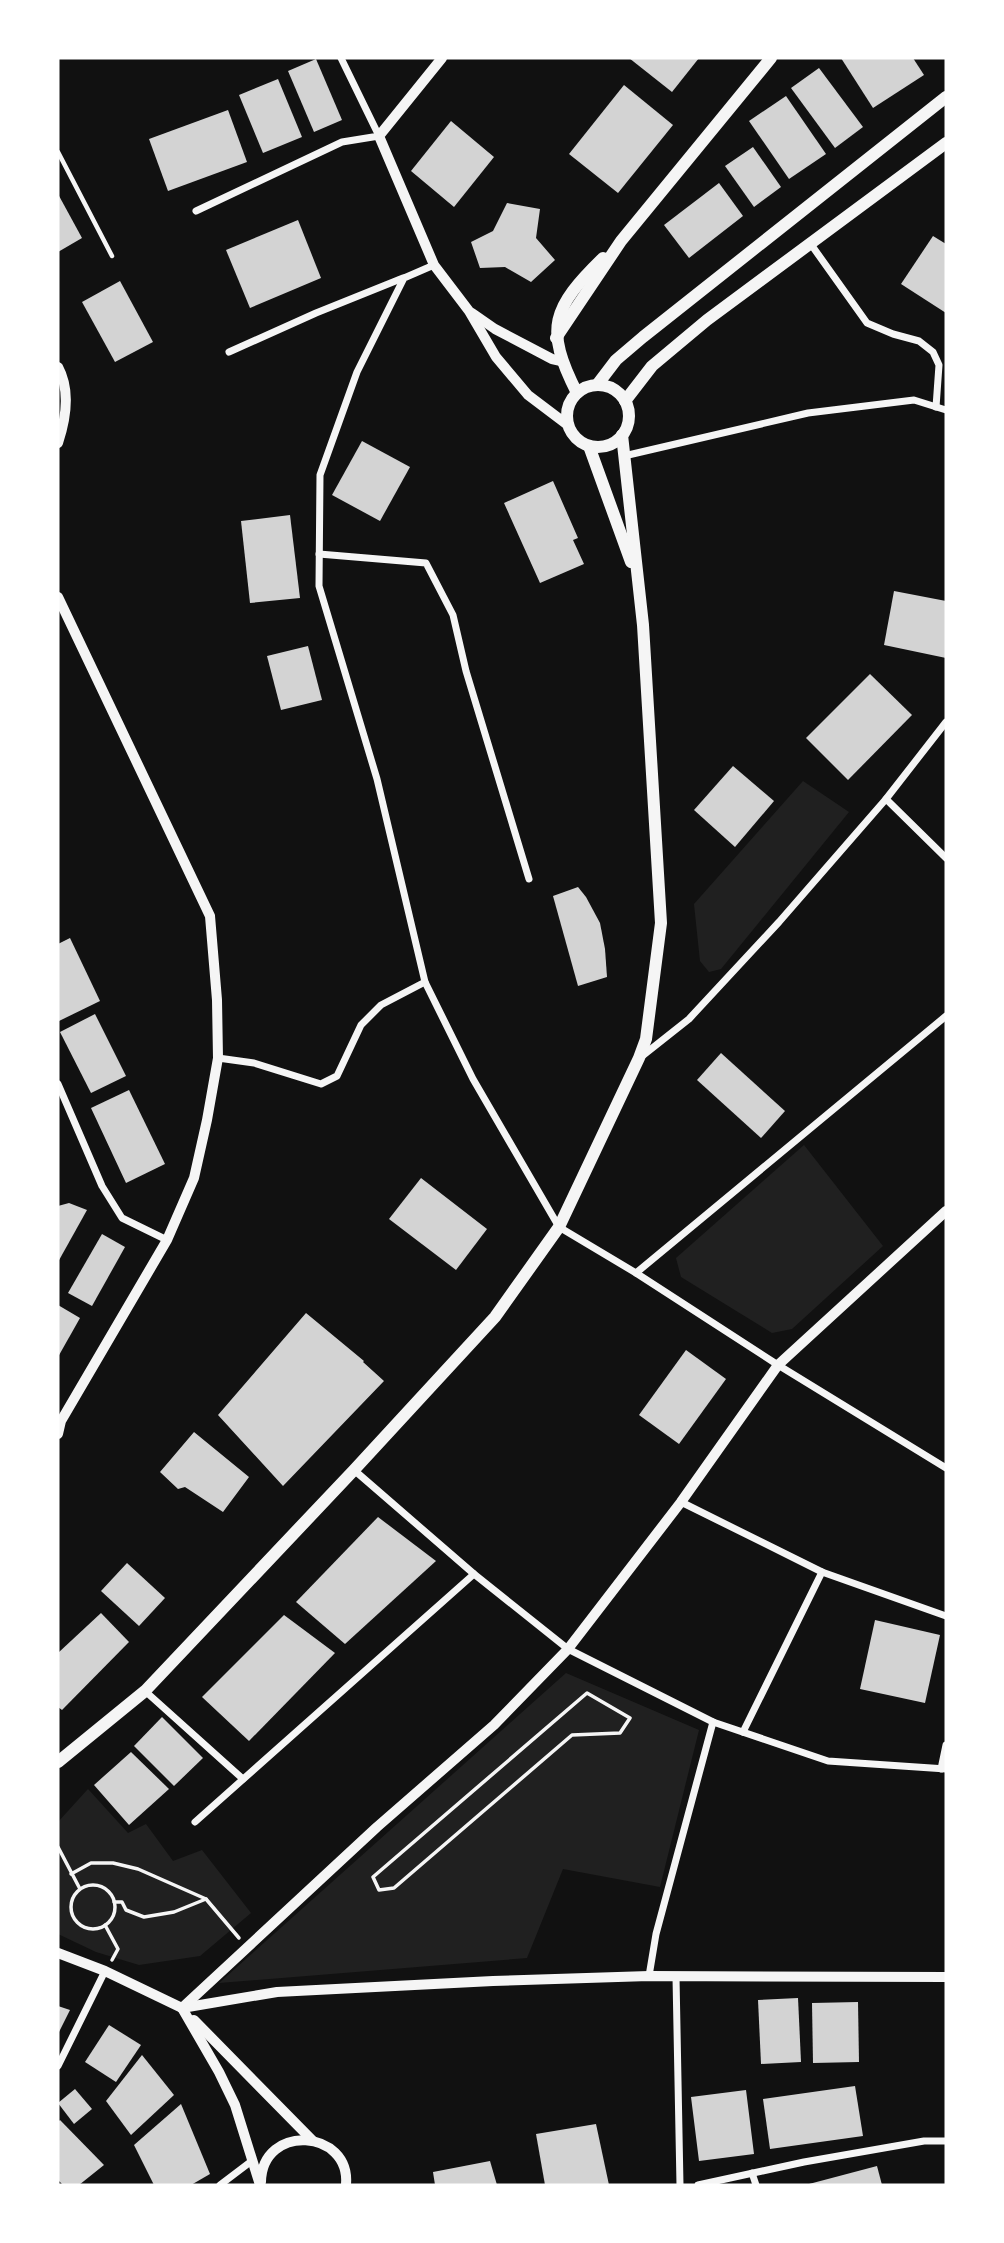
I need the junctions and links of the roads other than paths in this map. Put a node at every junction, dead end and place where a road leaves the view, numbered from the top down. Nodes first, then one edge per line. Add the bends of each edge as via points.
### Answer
1 (341, 58) edge
2 (442, 58) edge
3 (771, 58) edge
4 (946, 97) edge
5 (379, 136) junction
6 (946, 143) edge
7 (58, 152) edge
8 (196, 211) dead end
9 (810, 243) junction
10 (112, 256) dead end
11 (434, 264) junction
12 (404, 278) junction
13 (469, 312) junction
14 (229, 352) dead end
15 (561, 361) junction
16 (58, 367) edge
17 (597, 385) junction
18 (577, 393) junction
19 (625, 401) junction
20 (936, 407) junction
21 (946, 410) edge
22 (569, 426) junction
23 (622, 435) junction
24 (58, 443) edge
25 (589, 446) junction
26 (624, 456) junction
27 (319, 554) junction
28 (639, 582) junction
29 (58, 597) edge
30 (946, 722) edge
31 (886, 799) junction
32 (946, 858) edge
33 (529, 878) dead end
34 (425, 982) junction
35 (946, 1016) edge
36 (218, 1058) junction
37 (639, 1058) junction
38 (58, 1084) edge
39 (946, 1211) edge
40 (559, 1227) junction
41 (167, 1240) junction
42 (636, 1273) junction
43 (778, 1365) junction
44 (60, 1419) edge
45 (58, 1434) edge
46 (946, 1468) edge
47 (354, 1470) junction
48 (681, 1502) junction
49 (822, 1572) junction
50 (474, 1574) junction
51 (946, 1616) edge
52 (568, 1649) junction
53 (145, 1691) junction
54 (713, 1722) junction
55 (743, 1732) junction
56 (946, 1745) edge
57 (58, 1762) edge
58 (944, 1769) edge
59 (243, 1779) junction
60 (195, 1822) dead end
61 (58, 1953) edge
62 (105, 1971) junction
63 (649, 1976) junction
64 (676, 1977) junction
65 (946, 1977) edge
66 (182, 2008) junction
67 (58, 2066) edge
68 (312, 2140) junction
69 (946, 2141) edge
70 (253, 2160) junction
71 (752, 2173) junction
72 (349, 2183) edge
73 (220, 2185) edge
74 (260, 2185) edge
75 (680, 2185) edge
76 (698, 2185) edge
77 (756, 2185) edge

1 - 5 street
2 - 5 street
3 - 15 main road via 621,241 577,284 561,308 556,338
4 - 17 main road via 643,337 616,360
5 - 8 street via 342,142
5 - 11 street
6 - 9 main road
7 - 10 lane
9 - 19 main road via 670,350
9 - 20 street via 867,323 919,341 933,352 939,365
11 - 12 street
11 - 13 street
12 - 14 street
12 - 27 street via 356,372 320,475
13 - 15 street
13 - 22 street via 496,357 528,395
15 - 18 main road
16 - 24 street via 66,396
17 - 18 main road
17 - 19 main road via 613,389
18 - 22 main road via 569,405
19 - 23 main road via 629,419
20 - 21 street
20 - 26 street via 914,400 808,413
22 - 25 main road
23 - 25 main road via 607,446
23 - 26 main road
25 - 28 main road
26 - 28 main road
27 - 33 street via 426,563 453,615
27 - 34 street via 319,586 377,779
28 - 37 main road via 661,923 646,1039
29 - 36 street via 210,916
30 - 31 street
31 - 32 street
31 - 37 street via 689,1019
34 - 36 street via 381,1005 361,1025 337,1076 321,1084 254,1063
34 - 40 street via 473,1079
35 - 42 street
36 - 41 street via 194,1178
37 - 40 main road
38 - 41 street via 102,1186 122,1218
39 - 43 street
40 - 42 street
40 - 47 main road via 495,1317
41 - 44 street
42 - 43 street
43 - 46 street
43 - 48 street
44 - 45 street
47 - 50 street
47 - 53 main road
48 - 49 street
48 - 52 street
49 - 51 street
49 - 55 street
50 - 52 street
50 - 59 street
52 - 54 street
52 - 66 street via 494,1725
53 - 57 main road
53 - 59 street
54 - 55 street
54 - 63 street
55 - 58 street via 828,1761
56 - 58 street
59 - 60 street
61 - 62 street
62 - 66 street
62 - 67 street
63 - 64 street
63 - 66 street via 277,1992
64 - 65 street
64 - 75 street
66 - 68 street
66 - 70 street via 235,2105
68 - 72 street via 335,2153
68 - 74 street via 285,2143 274,2151
69 - 71 street via 923,2141
70 - 73 street
70 - 74 street
71 - 76 street
71 - 77 street

